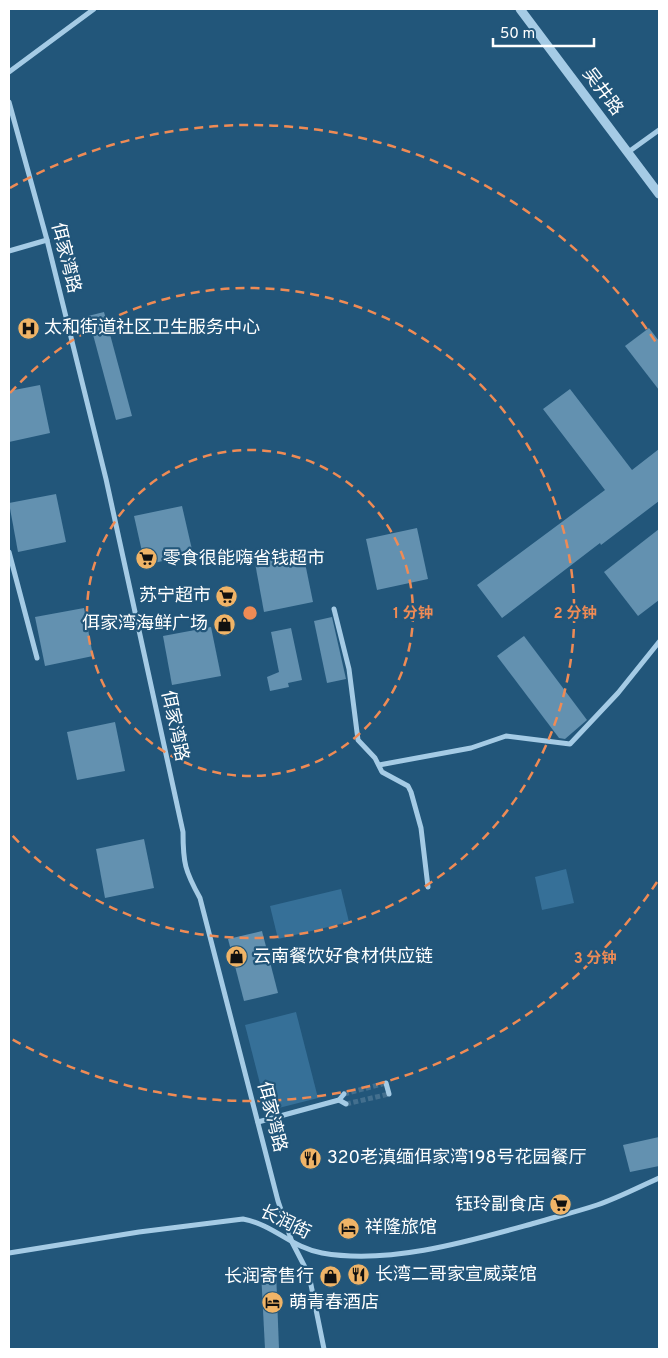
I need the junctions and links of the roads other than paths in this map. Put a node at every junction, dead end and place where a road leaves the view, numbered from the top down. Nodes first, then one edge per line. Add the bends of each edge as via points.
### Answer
1 (94, 9) edge
2 (520, 9) edge
3 (9, 72) edge
4 (9, 102) edge
5 (659, 130) edge
6 (627, 153) junction
7 (659, 194) edge
8 (47, 240) junction
9 (9, 251) edge
10 (9, 552) edge
11 (334, 609) dead end
12 (659, 642) edge
13 (37, 658) dead end
14 (379, 765) junction
15 (428, 887) dead end
16 (386, 1083) dead end
17 (344, 1094) tunnel mouth
18 (388, 1094) dead end
19 (340, 1100) junction
20 (346, 1104) dead end
21 (258, 1122) junction
22 (659, 1178) edge
23 (292, 1242) junction
24 (9, 1253) edge
25 (324, 1349) edge

1 - 3 street
2 - 6 street, 吴井路
4 - 8 street, 佴家湾路
5 - 6 street
6 - 7 street, 吴井路
8 - 9 street
8 - 21 street, 佴家湾路 via 106,479 183,832 186,873 200,898
10 - 13 street
11 - 14 street via 350,669 358,740
12 - 14 street via 618,693 570,744 506,736 471,748
14 - 15 street via 382,772 408,786 411,792 421,828
16 - 18 street
17 - 19 street
19 - 20 street
19 - 21 street
21 - 23 street, 佴家湾路
22 - 23 street, 长润街 via 598,1205 477,1239 435,1247 385,1255 351,1256 308,1250
23 - 24 street, 长润街 via 258,1222 243,1219
23 - 25 street, 佴家湾路 via 309,1275

